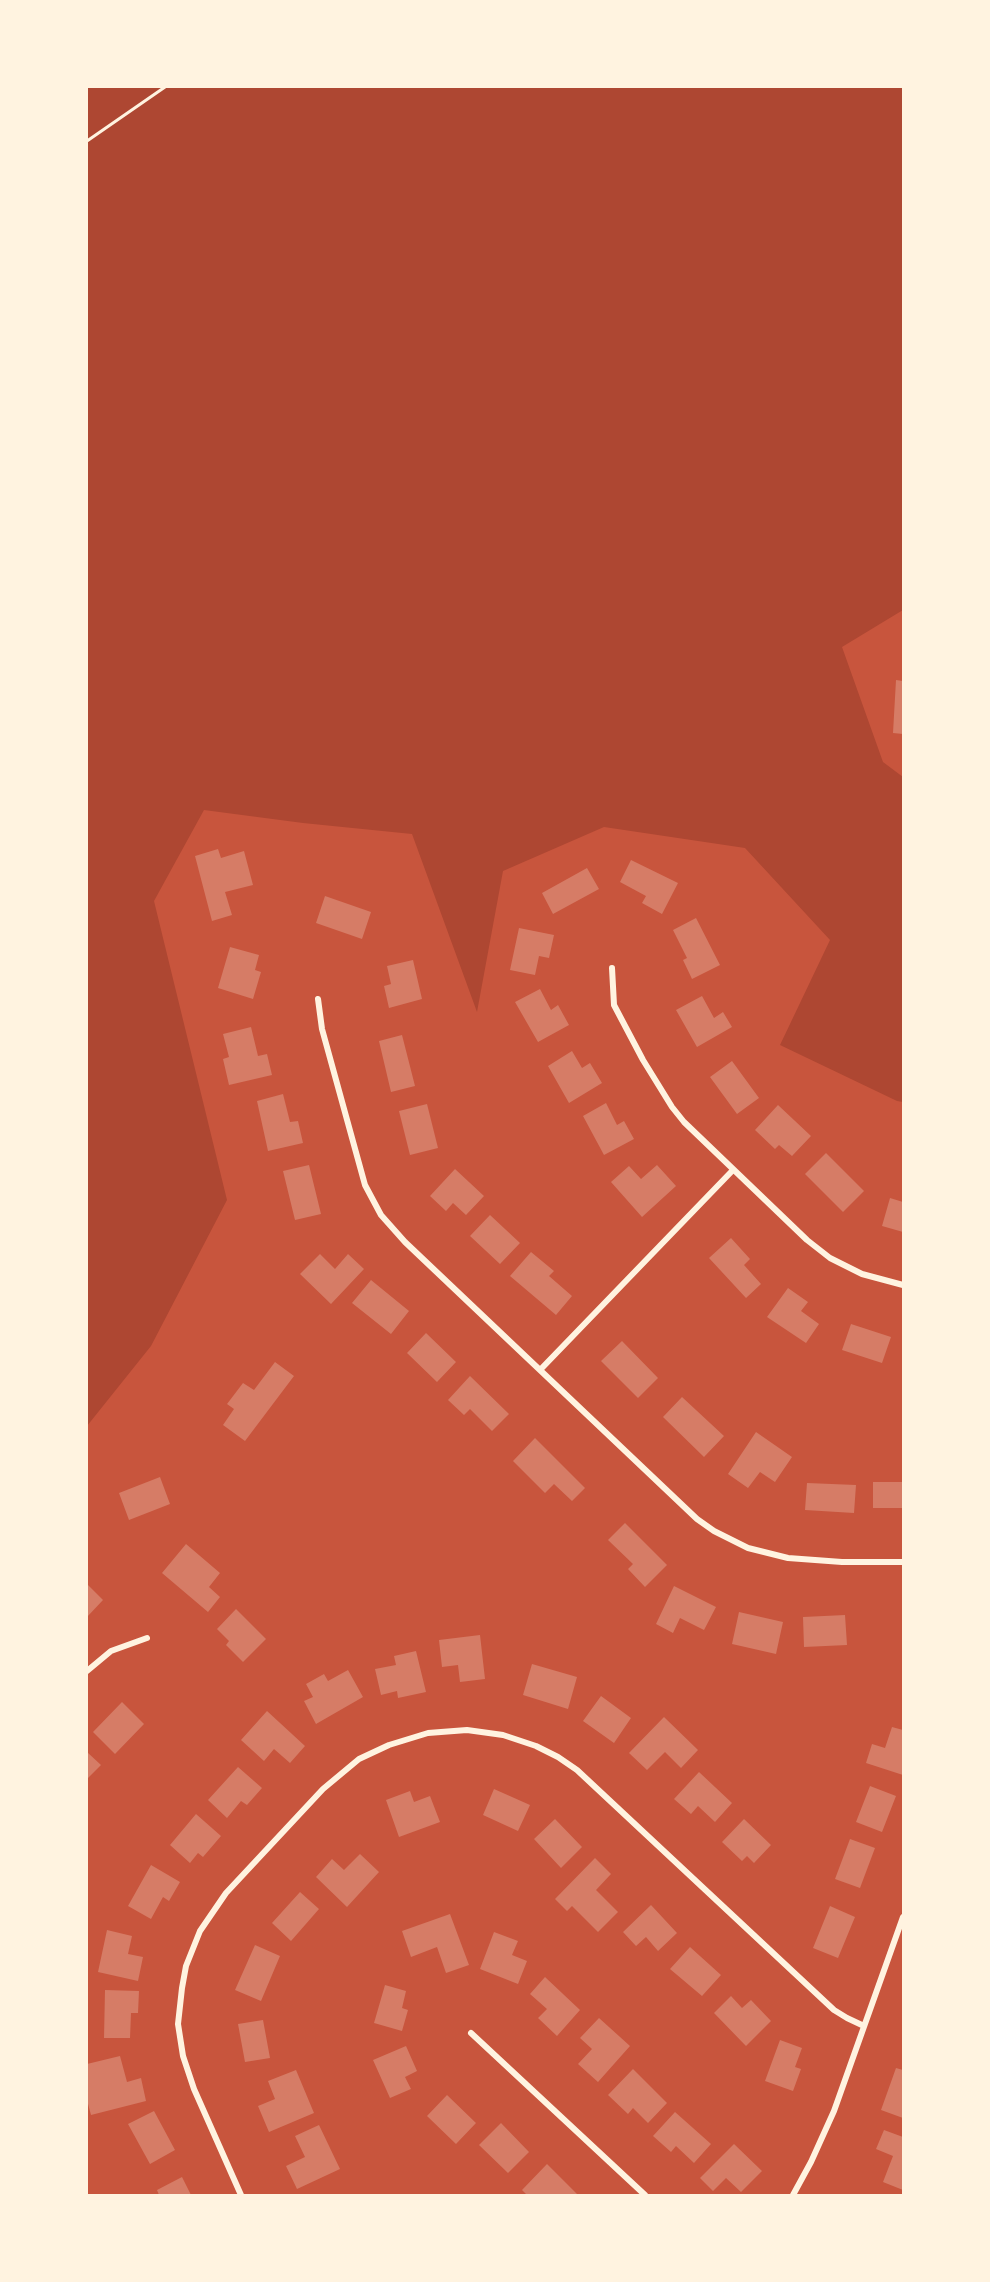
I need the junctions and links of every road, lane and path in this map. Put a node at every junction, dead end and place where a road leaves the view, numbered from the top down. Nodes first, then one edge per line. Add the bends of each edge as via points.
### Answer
1 (165, 87) edge
2 (87, 141) edge
3 (612, 968) dead end
4 (318, 999) dead end
5 (733, 1170) junction
6 (903, 1285) edge
7 (540, 1370) junction
8 (903, 1562) edge
9 (147, 1638) dead end
10 (87, 1671) edge
11 (903, 1917) edge
12 (864, 2025) junction
13 (471, 2033) dead end
14 (241, 2195) edge
15 (645, 2195) edge
16 (793, 2195) edge

1 - 2 path
3 - 5 street via 614,1005 643,1060 684,1122
4 - 7 street via 322,1029 364,1185 381,1215
5 - 6 street via 830,1258 862,1274
5 - 7 street
7 - 8 street via 714,1531 748,1548 788,1558
9 - 10 street via 111,1651
11 - 12 street
12 - 14 street via 834,2010 558,1757 502,1735 467,1730 428,1733 359,1759 323,1789 226,1893 200,1931 186,1966 178,2024 194,2089
12 - 16 street via 834,2111
13 - 15 street

